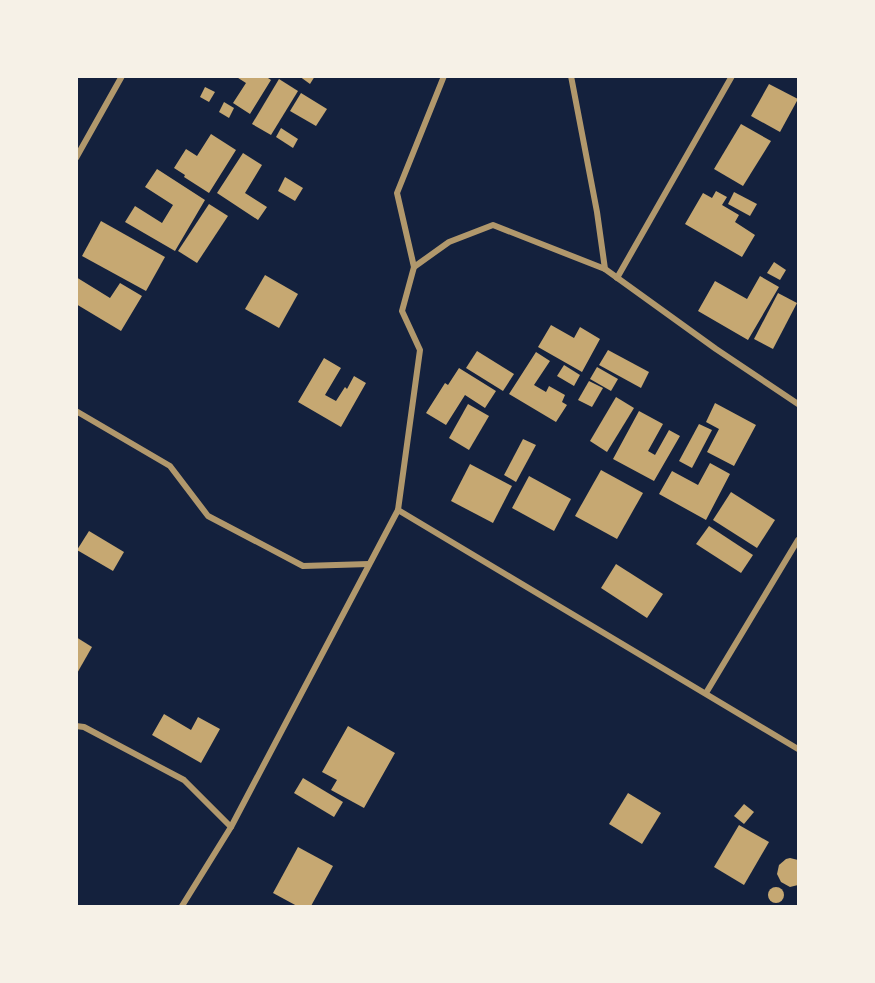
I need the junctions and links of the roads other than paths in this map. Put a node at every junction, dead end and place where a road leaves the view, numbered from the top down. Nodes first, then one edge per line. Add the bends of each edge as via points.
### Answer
1 (122, 76) edge
2 (444, 76) edge
3 (571, 76) edge
4 (732, 76) edge
5 (76, 158) edge
6 (414, 267) junction
7 (605, 269) junction
8 (617, 278) junction
9 (798, 404) edge
10 (76, 411) edge
11 (398, 510) junction
12 (798, 540) edge
13 (369, 564) junction
14 (706, 693) junction
15 (76, 726) edge
16 (798, 749) edge
17 (231, 827) junction
18 (182, 906) edge

1 - 5 street
2 - 6 street via 397,193
3 - 7 street
4 - 8 street
6 - 7 street via 449,242 493,225
6 - 11 street via 402,311 420,350
7 - 8 street
8 - 9 street
10 - 13 street via 170,466 208,516 303,566
11 - 13 street
11 - 14 street
12 - 14 street
13 - 17 street
14 - 16 street
15 - 17 street via 184,780
17 - 18 street

